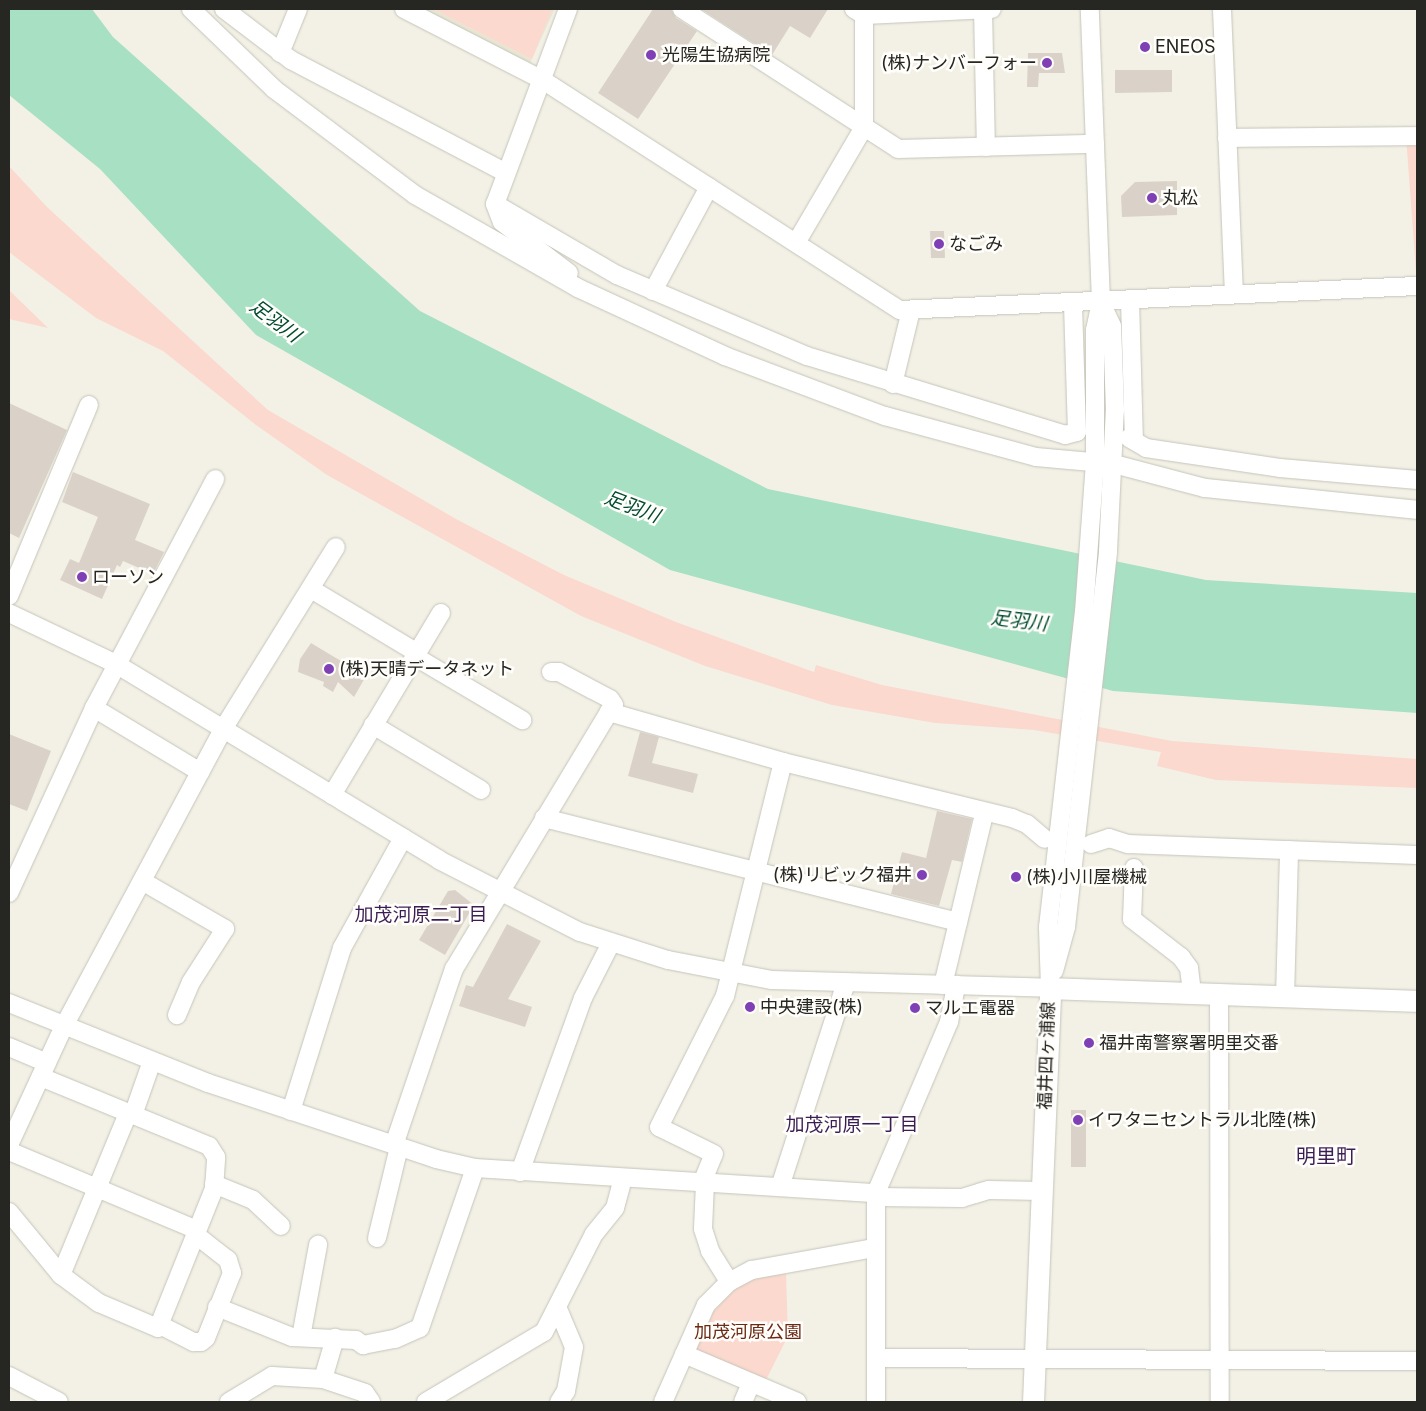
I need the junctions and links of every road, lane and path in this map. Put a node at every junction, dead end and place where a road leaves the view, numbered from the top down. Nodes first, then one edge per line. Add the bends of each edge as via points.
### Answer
1 (224, 9) edge
2 (298, 9) edge
3 (404, 9) edge
4 (568, 9) edge
5 (682, 9) edge
6 (983, 9) edge
7 (992, 9) edge
8 (1090, 9) edge
9 (1222, 9) edge
10 (948, 10) edge
11 (860, 11) edge
12 (195, 13) edge
13 (264, 43) junction
14 (280, 53) junction
15 (541, 79) junction
16 (864, 127) junction
17 (1417, 136) edge
18 (1228, 138) junction
19 (1095, 144) junction
20 (986, 147) junction
21 (504, 172) junction
22 (709, 187) junction
23 (494, 204) junction
24 (796, 243) junction
25 (1417, 286) edge
26 (578, 288) junction
27 (653, 291) junction
28 (1234, 294) junction
29 (1130, 300) junction
30 (1101, 302) junction
31 (1073, 303) junction
32 (911, 310) junction
33 (893, 384) junction
34 (89, 405) dead end
35 (1095, 466) junction
36 (1114, 468) junction
37 (215, 479) dead end
38 (1417, 480) edge
39 (1417, 510) edge
40 (336, 547) dead end
41 (311, 589) junction
42 (9, 596) edge
43 (9, 613) edge
44 (441, 613) dead end
45 (415, 654) junction
46 (116, 664) junction
47 (551, 672) dead end
48 (94, 708) junction
49 (610, 712) junction
50 (522, 720) dead end
51 (373, 725) junction
52 (223, 729) junction
53 (782, 762) junction
54 (200, 772) junction
55 (481, 790) dead end
56 (332, 795) junction
57 (984, 814) junction
58 (544, 818) junction
59 (404, 838) junction
60 (1045, 839) dead end
61 (1091, 844) dead end
62 (1289, 850) junction
63 (1417, 855) edge
64 (1134, 868) dead end
65 (756, 871) junction
66 (142, 881) junction
67 (11, 885) edge
68 (498, 892) junction
69 (958, 922) junction
70 (612, 943) junction
71 (731, 974) junction
72 (846, 983) junction
73 (950, 985) junction
74 (1050, 988) junction
75 (1192, 993) junction
76 (1219, 994) junction
77 (1285, 996) junction
78 (1417, 1001) edge
79 (9, 1003) edge
80 (177, 1015) dead end
81 (64, 1026) junction
82 (9, 1047) edge
83 (152, 1061) junction
84 (44, 1070) junction
85 (291, 1111) junction
86 (130, 1114) junction
87 (10, 1141) edge
88 (397, 1146) junction
89 (475, 1168) junction
90 (520, 1172) junction
91 (623, 1178) junction
92 (704, 1183) junction
93 (214, 1184) junction
94 (98, 1186) junction
95 (780, 1187) junction
96 (1042, 1191) junction
97 (876, 1195) junction
98 (9, 1212) edge
99 (281, 1226) dead end
100 (196, 1232) junction
101 (377, 1238) dead end
102 (318, 1245) dead end
103 (874, 1248) junction
104 (61, 1275) junction
105 (729, 1282) junction
106 (217, 1307) junction
107 (558, 1310) junction
108 (160, 1325) junction
109 (302, 1337) junction
110 (335, 1338) junction
111 (684, 1354) junction
112 (876, 1358) junction
113 (1035, 1360) junction
114 (1219, 1361) junction
115 (1417, 1361) edge
116 (9, 1376) edge
117 (323, 1379) junction
118 (751, 1383) junction
119 (60, 1402) edge
120 (228, 1402) edge
121 (371, 1402) edge
122 (426, 1402) edge
123 (559, 1402) edge
124 (663, 1402) edge
125 (743, 1402) edge
126 (797, 1402) edge
127 (876, 1402) edge
128 (1033, 1402) edge
129 (1220, 1402) edge

1 - 13 street
2 - 14 street
3 - 15 street
4 - 15 street
5 - 16 street
6 - 7 street
6 - 10 street
6 - 20 street
8 - 19 street
9 - 18 street
10 - 11 street
11 - 16 street
12 - 13 street via 250,42
12 - 26 street via 274,89 415,195
13 - 14 street
14 - 21 street
15 - 21 street
15 - 22 street
16 - 20 street via 898,149
16 - 24 street
17 - 18 street
18 - 28 street
19 - 20 street
19 - 30 street
21 - 23 street
22 - 24 street
22 - 27 street
23 - 26 street via 502,222 572,275
23 - 27 street via 616,275
24 - 32 street via 900,310
25 - 28 street
26 - 35 street via 725,356 885,416 1036,458
27 - 33 street via 807,356
28 - 29 street
29 - 30 street
29 - 38 street via 1131,439 1146,448 1280,468
30 - 31 street
30 - 35 street via 1095,330
30 - 36 street via 1112,326
31 - 32 street
31 - 33 street via 1077,432 1049,433
32 - 33 street
34 - 42 street
35 - 36 street
35 - 74 street via 1048,928
36 - 39 street via 1205,488
36 - 74 street via 1081,807 1066,927
37 - 46 street
40 - 41 street
41 - 45 street
41 - 52 street
43 - 46 street
44 - 45 street
45 - 50 street
45 - 51 street
46 - 48 street
46 - 52 street
47 - 49 street via 559,672 610,699 614,705
48 - 54 street
48 - 67 street
49 - 53 street
49 - 58 street
51 - 55 street
51 - 56 street
52 - 54 street
52 - 56 street
53 - 57 street
53 - 65 street
54 - 66 street
56 - 59 street
57 - 60 street via 1027,824
57 - 69 street
58 - 65 street
58 - 68 street
59 - 68 street
59 - 85 street via 342,948
61 - 62 street via 1109,838 1128,844
62 - 63 street
62 - 77 street
64 - 75 street via 1132,919 1181,957 1189,968
65 - 69 street
65 - 71 street
66 - 80 street via 225,929 191,982
66 - 81 street
68 - 70 street via 550,920
68 - 88 street via 454,970
69 - 73 street
70 - 71 street
70 - 90 street via 583,998
71 - 72 street
71 - 92 street via 726,996 659,1126 714,1154
72 - 73 street
72 - 95 street
73 - 74 street
73 - 97 street via 949,1022
74 - 75 main road, 福井四ヶ浦線
74 - 96 main road, 福井四ヶ浦線
75 - 76 main road, 福井四ヶ浦線
76 - 77 main road, 福井四ヶ浦線
76 - 114 street
77 - 78 main road, 福井四ヶ浦線
79 - 81 street
81 - 83 street
81 - 84 street
82 - 84 street
83 - 85 street
83 - 86 street
84 - 86 street
84 - 87 street
85 - 88 street
86 - 93 street via 209,1146 216,1157
86 - 94 street
87 - 94 street
88 - 89 street
88 - 101 street
89 - 90 street
89 - 110 street via 420,1328 395,1339 363,1344
90 - 91 street
91 - 92 street
91 - 107 street via 615,1208 594,1234
92 - 95 street
92 - 105 street via 703,1229 710,1251
93 - 99 street via 253,1200
93 - 100 street
94 - 100 street
94 - 104 street
95 - 97 street
96 - 97 street via 989,1190 962,1198
96 - 113 main road, 福井四ヶ浦線
97 - 103 street
98 - 104 street
100 - 106 street via 228,1260 232,1274
100 - 108 street
102 - 109 street
103 - 105 street via 752,1270
103 - 112 street
104 - 108 street via 99,1303 158,1328
105 - 111 street via 706,1305
106 - 108 street via 201,1342 194,1342
106 - 109 street
107 - 122 street via 544,1332
107 - 123 street via 574,1347 566,1391
109 - 110 street
110 - 117 street
111 - 118 street
111 - 124 street
112 - 113 street
112 - 127 street
113 - 114 street
113 - 128 main road, 福井四ヶ浦線
114 - 115 street
114 - 129 street
116 - 119 street
117 - 120 street via 272,1376
117 - 121 street via 365,1393
118 - 125 street
118 - 126 street

